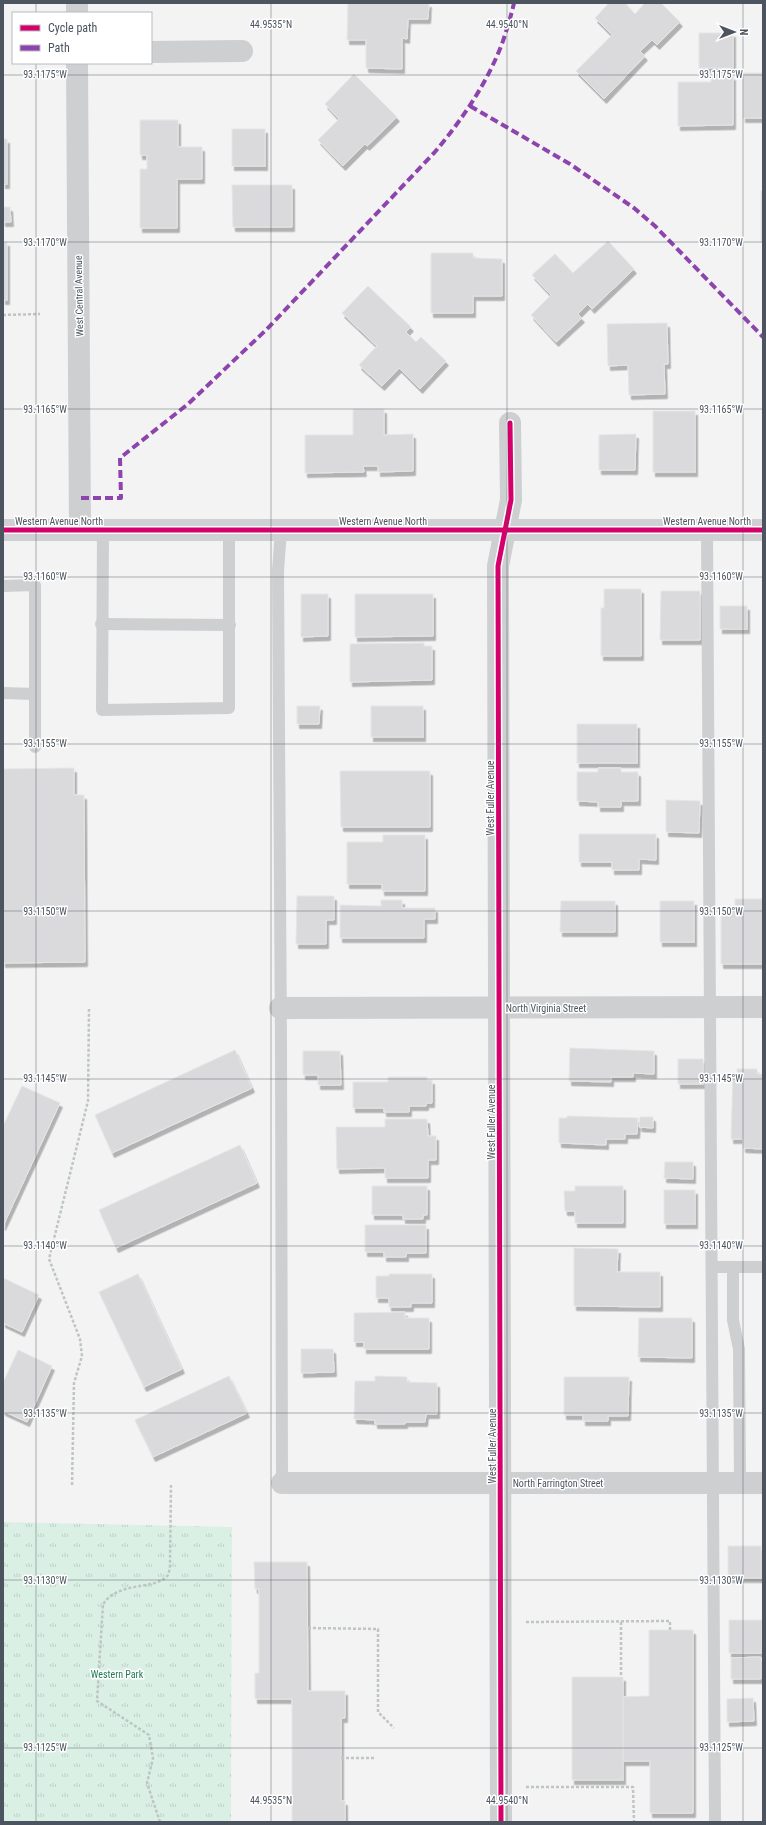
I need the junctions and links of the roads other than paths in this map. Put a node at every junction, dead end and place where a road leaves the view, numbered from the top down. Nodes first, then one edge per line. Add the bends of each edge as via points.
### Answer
1 (242, 51) dead end
2 (152, 52) edge
3 (77, 64) edge
4 (510, 423) dead end
5 (3, 530) edge
6 (80, 530) junction
7 (103, 530) junction
8 (229, 530) junction
9 (281, 530) junction
10 (506, 530) junction
11 (707, 530) junction
12 (763, 530) edge
13 (3, 586) edge
14 (101, 624) junction
15 (230, 624) junction
16 (3, 693) edge
17 (35, 694) junction
18 (35, 747) dead end
19 (710, 1007) junction
20 (763, 1007) edge
21 (280, 1008) junction
22 (500, 1008) junction
23 (712, 1267) junction
24 (733, 1267) junction
25 (763, 1267) edge
26 (282, 1483) joint
27 (501, 1483) junction
28 (713, 1483) junction
29 (740, 1483) junction
30 (763, 1483) edge
31 (502, 1822) edge
32 (715, 1822) edge

1 - 2 street
3 - 6 street, West Central Avenue
4 - 10 street, West Fuller Avenue via 511,500
5 - 6 street, Western Avenue North
6 - 7 street, Western Avenue North
7 - 8 street, Western Avenue North
7 - 14 lane
8 - 9 street, Western Avenue North
8 - 15 lane
9 - 10 street, Western Avenue North
9 - 21 lane via 278,571
10 - 11 street, Western Avenue North
10 - 22 street, West Fuller Avenue via 498,566
11 - 12 street, Western Avenue North
11 - 19 lane
13 - 17 lane via 35,585
14 - 15 lane
14 - 15 lane via 102,710 229,708
16 - 17 lane
17 - 18 lane
19 - 20 street, North Virginia Street
19 - 22 street, North Virginia Street
19 - 23 lane
21 - 22 street, North Virginia Street
21 - 26 lane
22 - 27 street, West Fuller Avenue
23 - 24 lane
23 - 28 lane
24 - 25 lane
24 - 29 lane via 733,1320 739,1349
26 - 27 street, North Farrington Street
27 - 28 street, North Farrington Street
27 - 31 street, West Fuller Avenue
28 - 29 street, North Farrington Street
28 - 32 lane
29 - 30 street, North Farrington Street

